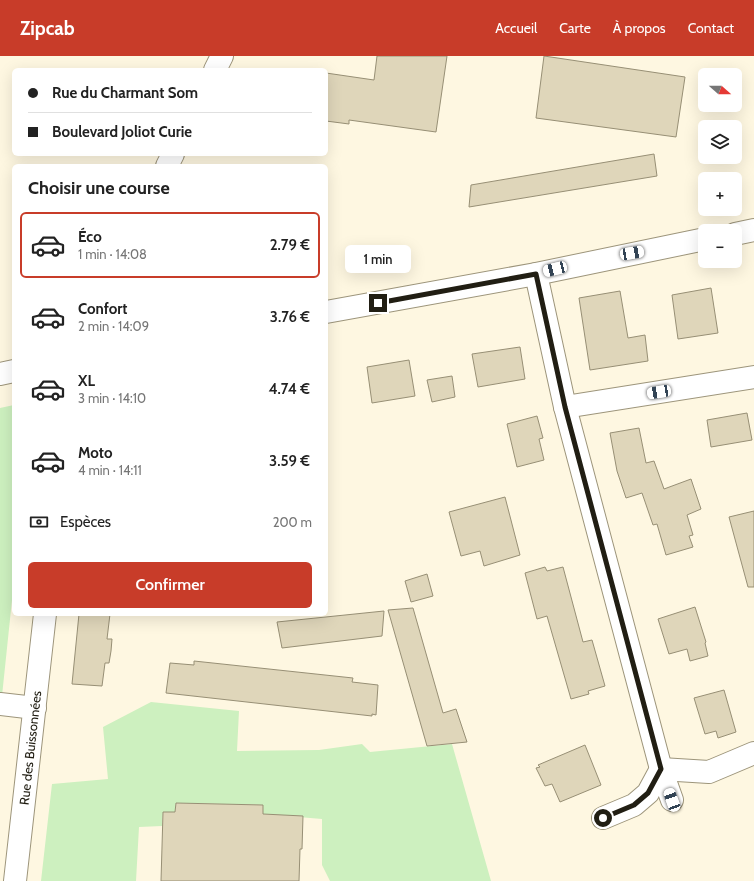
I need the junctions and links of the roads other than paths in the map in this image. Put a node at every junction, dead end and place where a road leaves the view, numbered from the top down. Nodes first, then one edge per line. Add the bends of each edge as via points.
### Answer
1 (222, 56) edge
2 (216, 68) edge
3 (754, 230) edge
4 (742, 233) edge
5 (698, 240) edge
6 (536, 274) junction
7 (328, 312) edge
8 (12, 371) edge
9 (0, 374) edge
10 (754, 377) edge
11 (565, 407) junction
12 (45, 616) edge
13 (0, 704) edge
14 (35, 708) junction
15 (754, 753) edge
16 (661, 769) junction
17 (672, 800) dead end
18 (603, 818) dead end
19 (15, 881) edge

1 - 2 street
3 - 4 street
5 - 6 street
6 - 7 street
6 - 11 street
8 - 9 street
10 - 11 street
11 - 16 street
12 - 14 street, Rue des Buissonnées
13 - 14 street
14 - 19 street, Rue des Buissonnées
15 - 16 street via 709,772
16 - 17 street
16 - 18 street via 648,793 634,805

